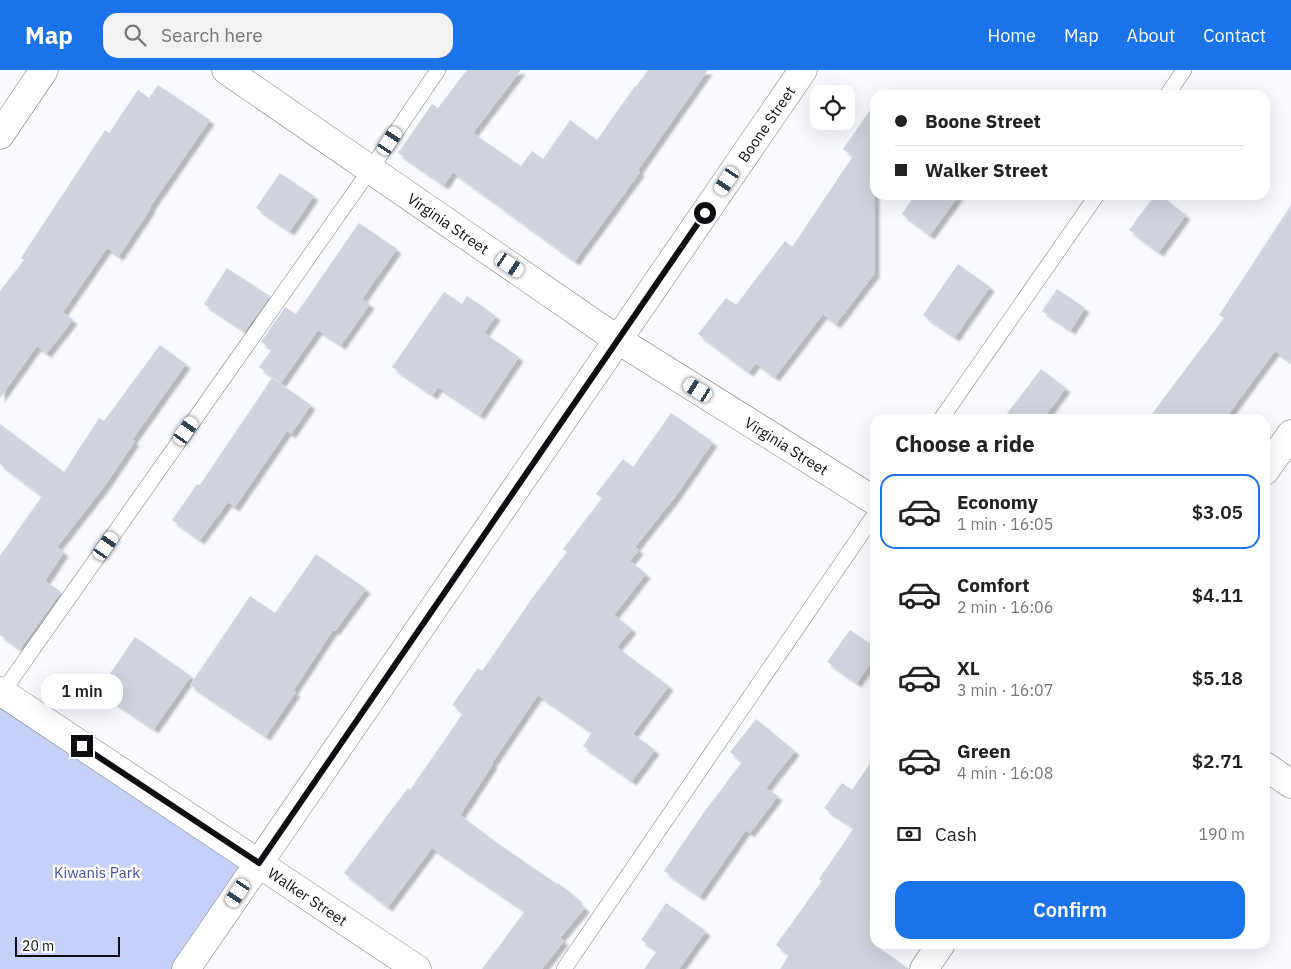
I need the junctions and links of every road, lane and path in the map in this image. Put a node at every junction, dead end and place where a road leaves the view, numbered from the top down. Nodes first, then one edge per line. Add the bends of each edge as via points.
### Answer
1 (44, 70) edge
2 (226, 70) edge
3 (438, 70) edge
4 (803, 70) edge
5 (1184, 70) edge
6 (1170, 90) edge
7 (0, 135) edge
8 (370, 170) junction
9 (1094, 200) edge
10 (618, 340) junction
11 (944, 414) edge
12 (1291, 434) edge
13 (1270, 464) edge
14 (870, 498) edge
15 (870, 521) edge
16 (1, 692) edge
17 (1270, 769) edge
18 (1291, 784) edge
19 (259, 863) junction
20 (938, 949) edge
21 (186, 969) edge
22 (417, 969) edge
23 (564, 969) edge
24 (924, 969) edge

1 - 7 street
2 - 8 street, Virginia Street
3 - 8 lane
4 - 10 street, Boone Street
5 - 6 lane
8 - 10 street, Virginia Street
8 - 16 lane
9 - 11 lane
10 - 14 street, Virginia Street
10 - 19 street, Boone Street
12 - 13 street
15 - 23 lane
16 - 19 street, Walker Street
17 - 18 street
19 - 21 street, Boone Street
19 - 22 street, Walker Street
20 - 24 street

